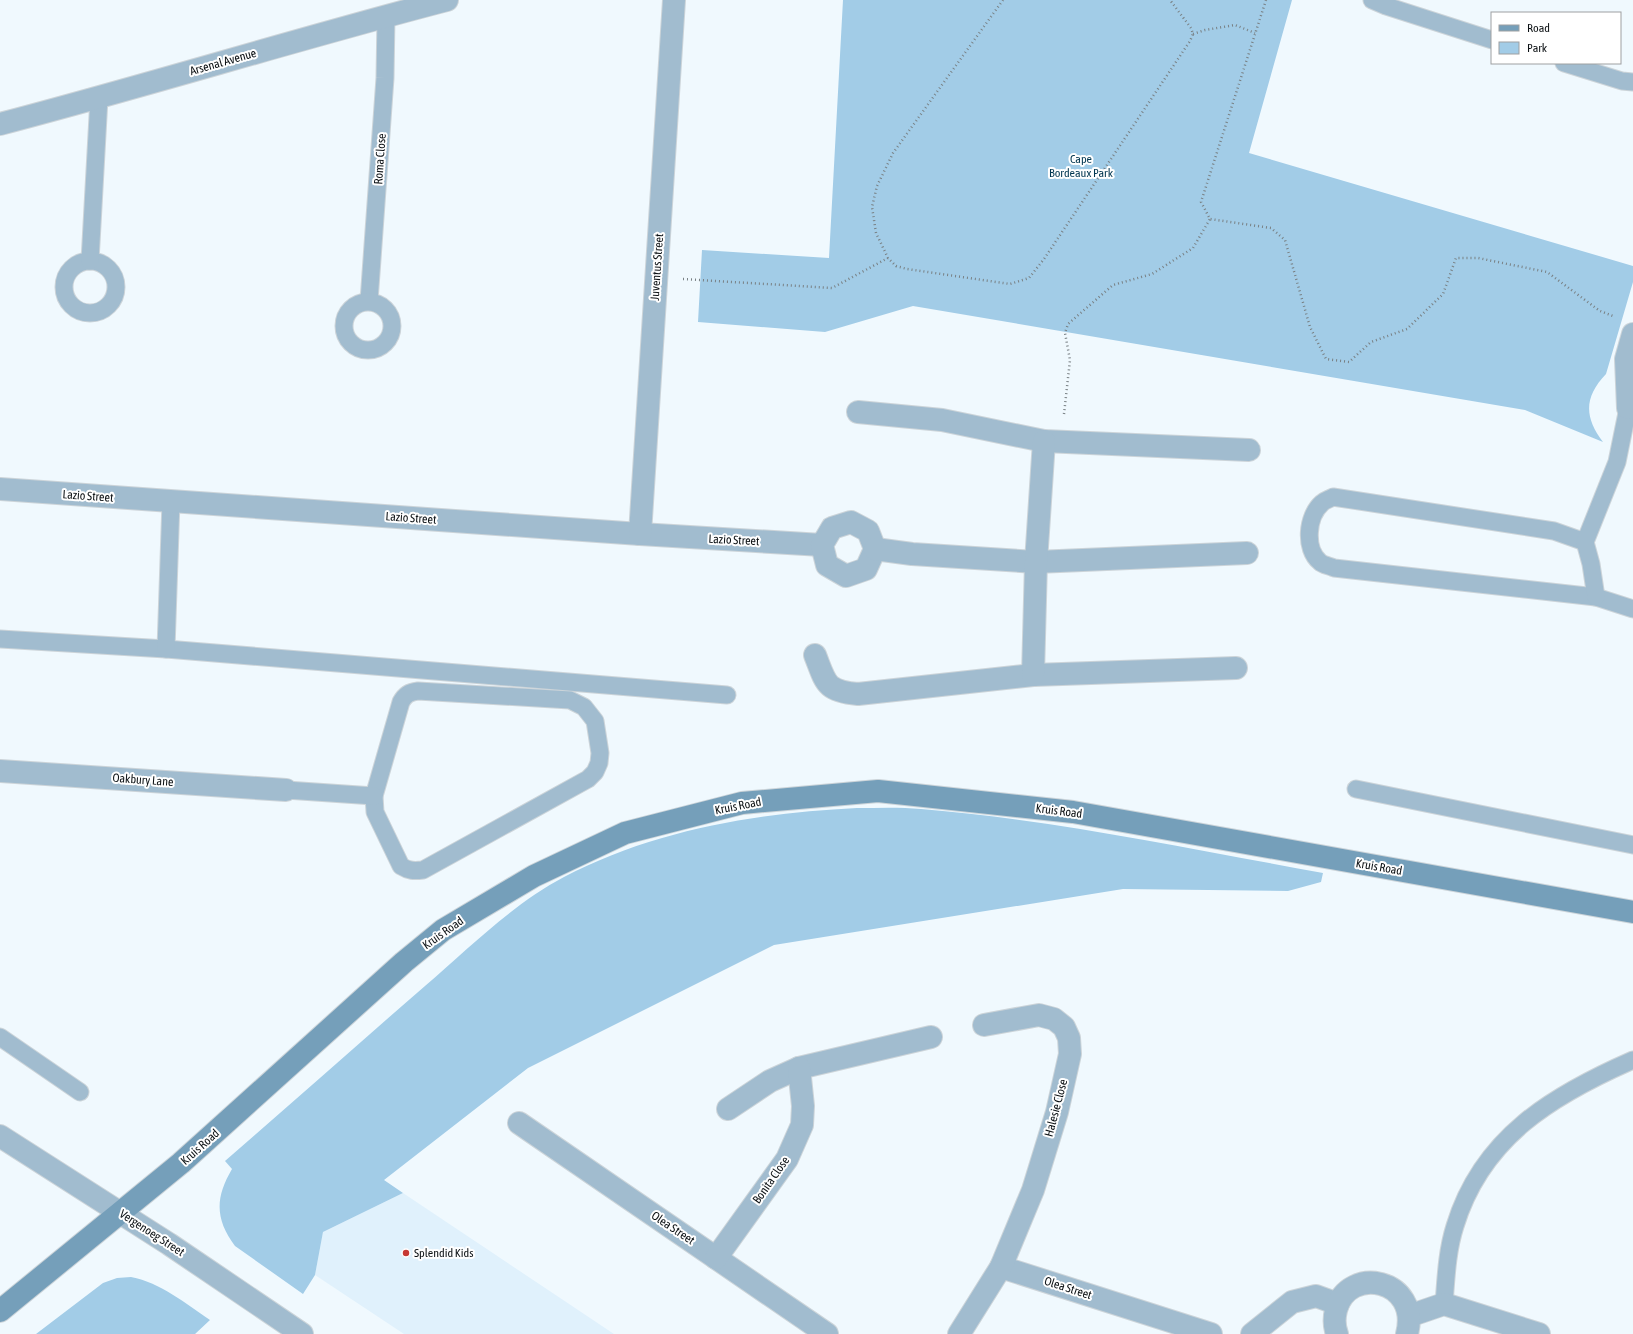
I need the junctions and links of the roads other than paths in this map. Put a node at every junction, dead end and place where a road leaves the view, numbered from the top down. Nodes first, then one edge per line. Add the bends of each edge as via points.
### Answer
1 (447, 0) edge
2 (674, 0) edge
3 (1372, 0) edge
4 (386, 16) junction
5 (1491, 40) edge
6 (1567, 64) edge
7 (1633, 82) edge
8 (99, 98) junction
9 (0, 124) edge
10 (90, 261) dead end
11 (369, 301) dead end
12 (1633, 334) edge
13 (1628, 408) joint
14 (858, 412) dead end
15 (1044, 442) junction
16 (1249, 450) dead end
17 (0, 489) edge
18 (171, 501) junction
19 (640, 534) junction
20 (1585, 542) junction
21 (822, 545) junction
22 (875, 549) junction
23 (1247, 552) dead end
24 (1036, 562) junction
25 (1596, 597) junction
26 (1633, 609) edge
27 (0, 639) edge
28 (166, 649) junction
29 (815, 655) dead end
30 (1236, 668) dead end
31 (1033, 675) junction
32 (727, 695) dead end
33 (0, 771) edge
34 (1356, 789) dead end
35 (286, 790) joint
36 (374, 796) junction
37 (1633, 845) edge
38 (1633, 912) edge
39 (984, 1025) dead end
40 (0, 1037) edge
41 (931, 1037) dead end
42 (1633, 1060) edge
43 (799, 1068) junction
44 (80, 1092) dead end
45 (728, 1109) dead end
46 (519, 1122) dead end
47 (0, 1136) edge
48 (122, 1213) junction
49 (716, 1258) junction
50 (1001, 1267) junction
51 (1338, 1304) junction
52 (1444, 1304) junction
53 (0, 1311) edge
54 (1408, 1325) edge
55 (302, 1334) edge
56 (827, 1334) edge
57 (959, 1334) edge
58 (1211, 1334) edge
59 (1252, 1334) edge
60 (1337, 1334) edge
61 (1539, 1334) edge

1 - 4 street, Arsenal Avenue
2 - 19 street, Juventus Street
3 - 5 lane
4 - 8 street, Arsenal Avenue
4 - 11 lane, Roma Close via 385,78
6 - 7 lane
8 - 9 street, Arsenal Avenue
8 - 10 lane
12 - 13 street via 1626,359
13 - 20 lane via 1618,462
14 - 15 street via 942,420
15 - 16 street
15 - 24 street
17 - 18 street, Lazio Street
18 - 19 street, Lazio Street
18 - 28 lane
19 - 21 street, Lazio Street
20 - 25 lane
20 - 25 lane via 1554,531 1333,497 1323,502 1316,510 1309,541 1312,553 1320,563 1334,568
21 - 22 street via 832,528 851,522 868,531
21 - 22 street via 827,565 846,576 866,569
22 - 24 street via 912,554
23 - 24 street
24 - 31 street
25 - 26 lane
27 - 28 lane
28 - 32 lane
29 - 31 street via 826,684 846,693 858,694
30 - 31 street
33 - 35 street, Oakbury Lane
34 - 37 lane
35 - 36 lane
36 - 36 lane via 400,702 411,692 570,700 584,707 595,721 599,763 588,779 422,870 407,870 401,866 376,812
38 - 48 street, Kruis Road via 1073,812 878,791 742,803 625,834 534,876 443,930
39 - 50 street, Halesie Close via 1038,1015 1054,1019 1064,1027 1069,1038 1070,1054 1033,1190
40 - 44 lane
41 - 43 street
42 - 52 lane via 1589,1080 1552,1101 1519,1126 1493,1153 1470,1187 1454,1226
43 - 45 street via 770,1081
43 - 49 street, Bonita Close via 802,1125 788,1159
46 - 49 street, Olea Street
47 - 48 street, Vergenoeg Street
48 - 53 street, Kruis Road
48 - 55 street, Vergenoeg Street
49 - 56 street, Olea Street
50 - 57 street
50 - 58 street, Olea Street
51 - 54 street via 1345,1294 1356,1286 1369,1282 1381,1284 1393,1289 1403,1298 1408,1310
51 - 59 street via 1316,1296 1292,1302
51 - 60 street via 1334,1317
52 - 54 street
52 - 61 street

